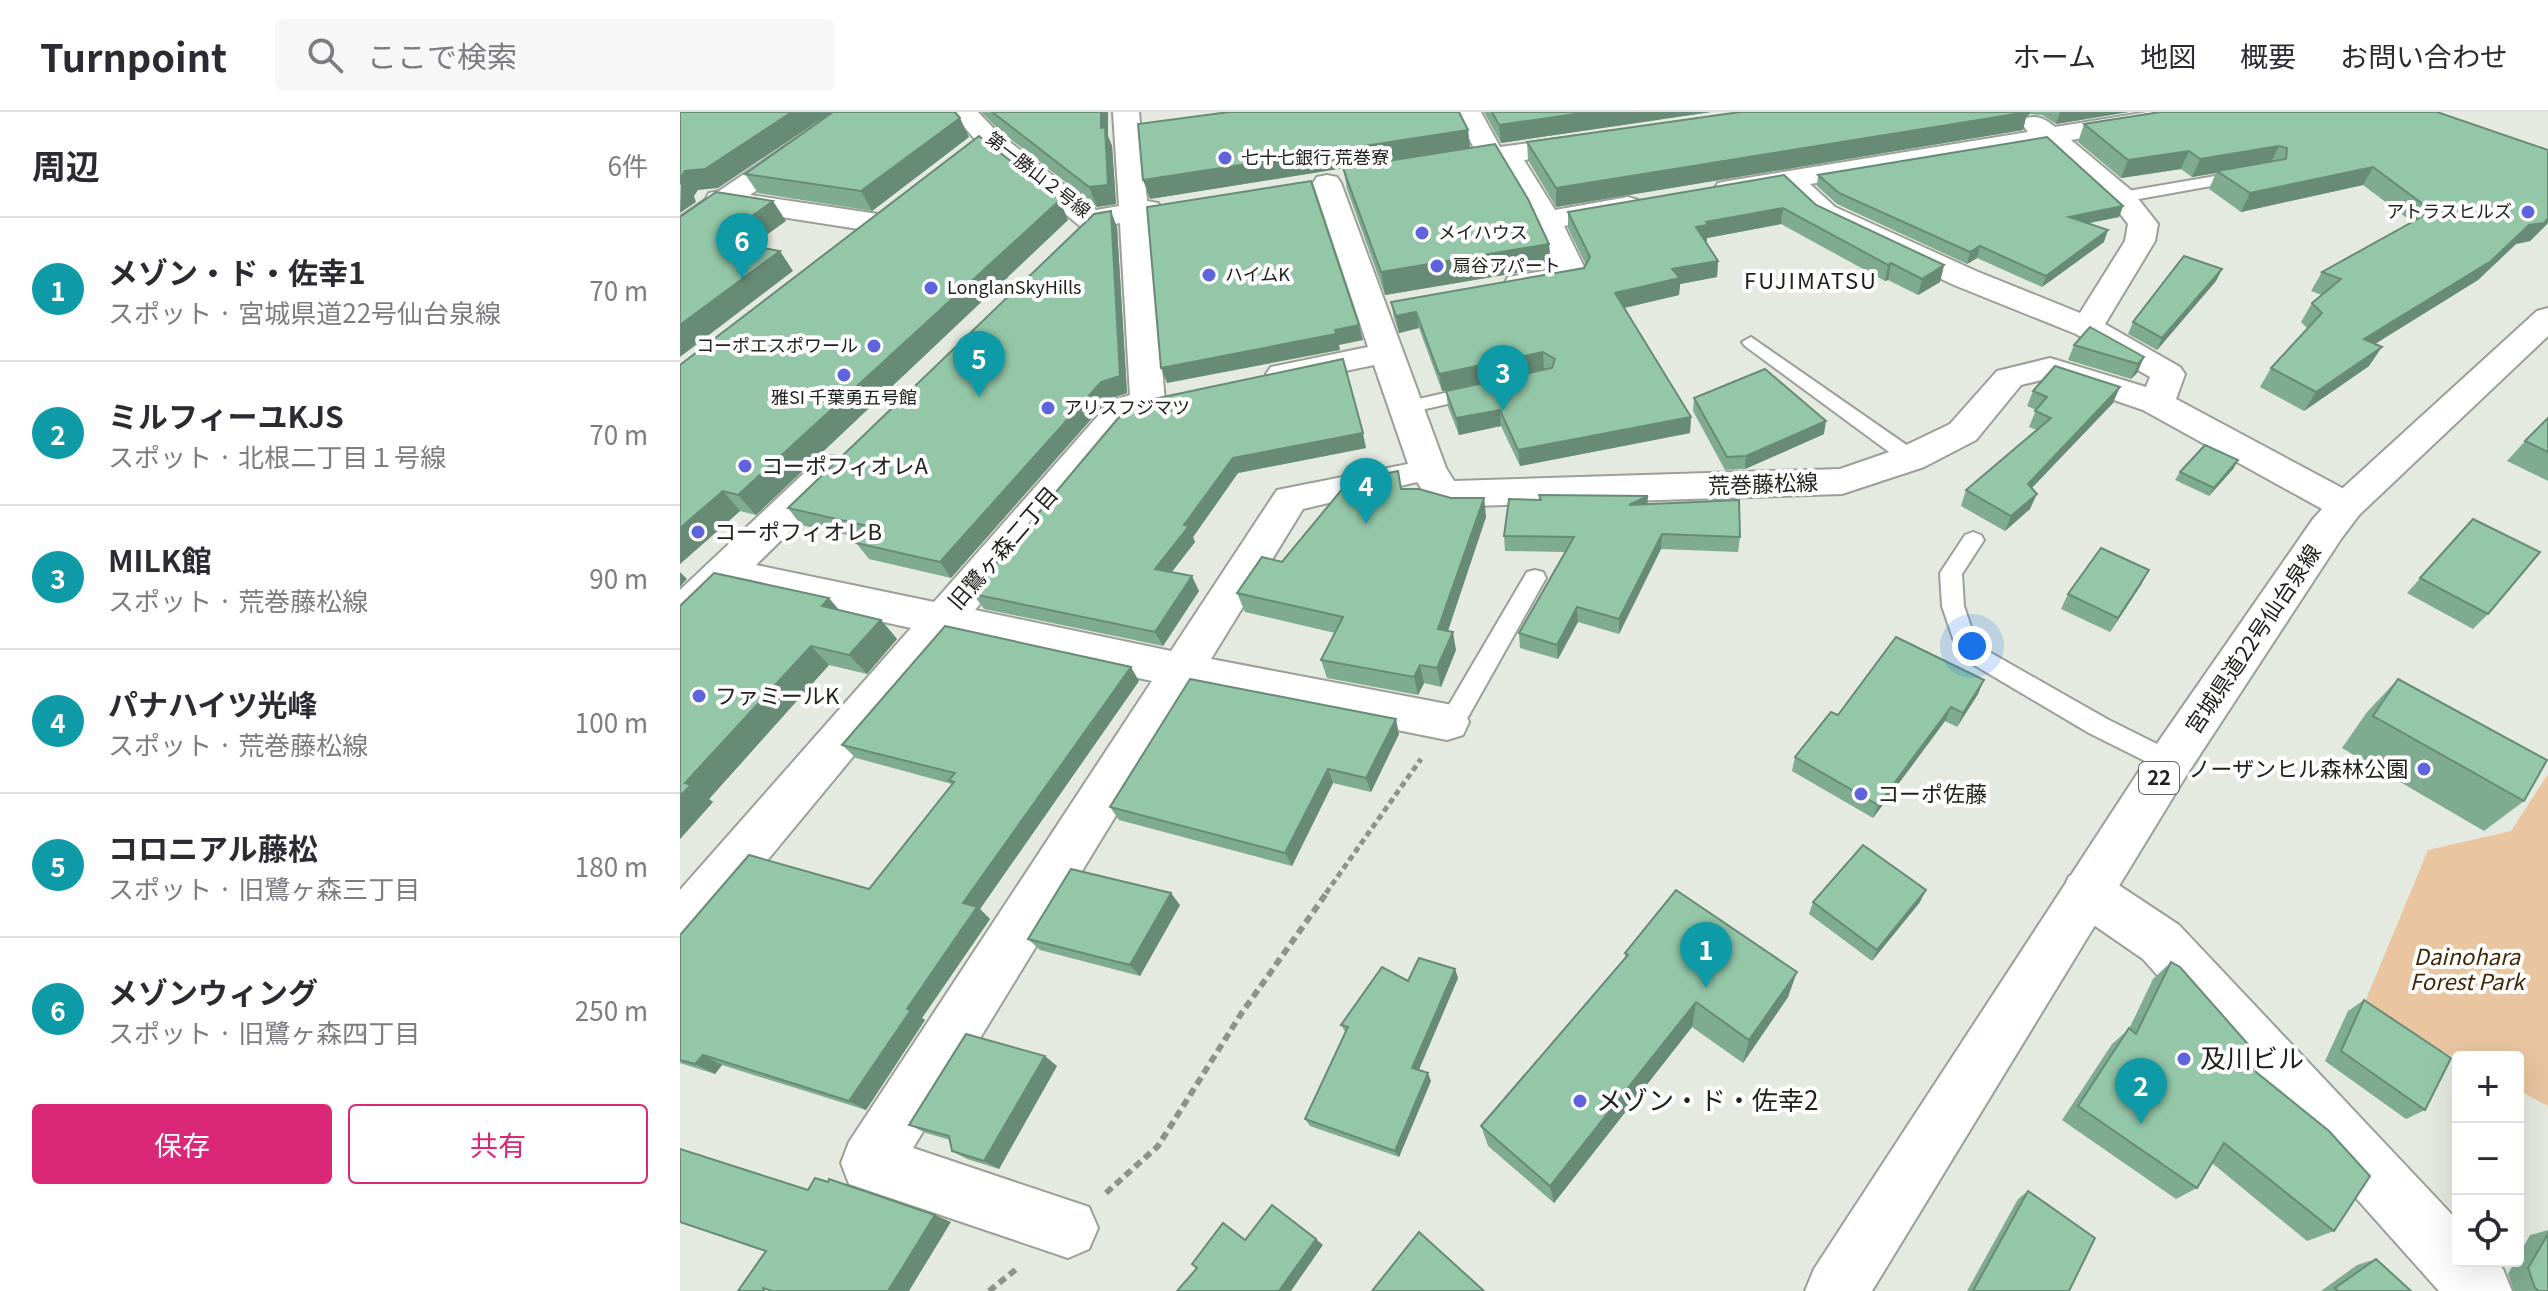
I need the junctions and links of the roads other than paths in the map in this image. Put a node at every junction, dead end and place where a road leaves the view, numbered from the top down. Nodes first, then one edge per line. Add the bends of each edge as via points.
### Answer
1 (853, 112) edge
2 (964, 112) edge
3 (1126, 112) edge
4 (1468, 112) edge
5 (2021, 112) edge
6 (2195, 112) edge
7 (2048, 136) junction
8 (988, 138) junction
9 (1613, 139) edge
10 (1499, 155) junction
11 (964, 157) edge
12 (1416, 168) edge
13 (2256, 174) edge
14 (1789, 179) junction
15 (1327, 183) dead end
16 (680, 193) edge
17 (1698, 194) edge
18 (2122, 197) junction
19 (725, 200) junction
20 (1653, 202) edge
21 (903, 204) edge
22 (1179, 204) edge
23 (1135, 211) junction
24 (1547, 220) junction
25 (878, 223) junction
26 (680, 230) edge
27 (849, 246) edge
28 (1496, 288) edge
29 (2548, 318) edge
30 (2087, 327) junction
31 (1751, 342) dead end
32 (1386, 353) junction
33 (1252, 380) edge
34 (1499, 387) edge
35 (2157, 404) junction
36 (1408, 407) junction
37 (852, 449) edge
38 (1911, 458) junction
39 (1428, 470) junction
40 (2346, 506) junction
41 (1973, 540) dead end
42 (725, 573) junction
43 (1535, 578) dead end
44 (680, 615) edge
45 (943, 618) junction
46 (1180, 670) junction
47 (1447, 722) joint
48 (2170, 762) junction
49 (2087, 892) junction
50 (680, 927) edge
51 (1068, 1228) road end
52 (1836, 1291) edge
53 (2481, 1291) edge

1 - 19 street
2 - 8 street, 第一勝山２号線
3 - 23 street, 旧鷺ヶ森二丁目
4 - 10 street
5 - 7 street
6 - 7 street
7 - 14 street
7 - 18 street
8 - 11 street
8 - 23 street, 第一勝山２号線 via 1080,230
9 - 10 street
10 - 12 street
10 - 24 street
13 - 18 lane
14 - 17 street
14 - 30 street via 1825,213
15 - 32 street via 1388,306
16 - 19 street
18 - 30 street via 2143,224 2140,241
19 - 25 street
19 - 26 street
20 - 24 street
21 - 25 street
22 - 23 street, 第一勝山２号線
23 - 45 street, 旧鷺ヶ森二丁目 via 1162,398 1123,409
24 - 28 street via 1573,275
25 - 27 street
29 - 40 street, 宮城県道22号仙台泉線 / 22
30 - 35 street via 2168,374
31 - 38 lane
32 - 33 street
32 - 36 street
34 - 36 lane
35 - 38 street, 荒巻藤松線 via 2050,368 2009,378 1963,432
35 - 40 street, 荒巻藤松線
36 - 39 street
37 - 42 street
38 - 39 street, 荒巻藤松線 via 1842,481 1444,494
39 - 46 street via 1290,499
40 - 48 street, 宮城県道22号仙台泉線 / 22
41 - 48 lane via 1951,573 1953,606 1967,650
42 - 44 street
42 - 45 street
43 - 47 lane
45 - 46 street
45 - 50 street, 旧鷺ヶ森二丁目
46 - 47 street
46 - 51 street via 870,1163
48 - 49 street, 宮城県道22号仙台泉線 / 22
49 - 52 street, 宮城県道22号仙台泉線 / 22
49 - 53 street via 2161,942

